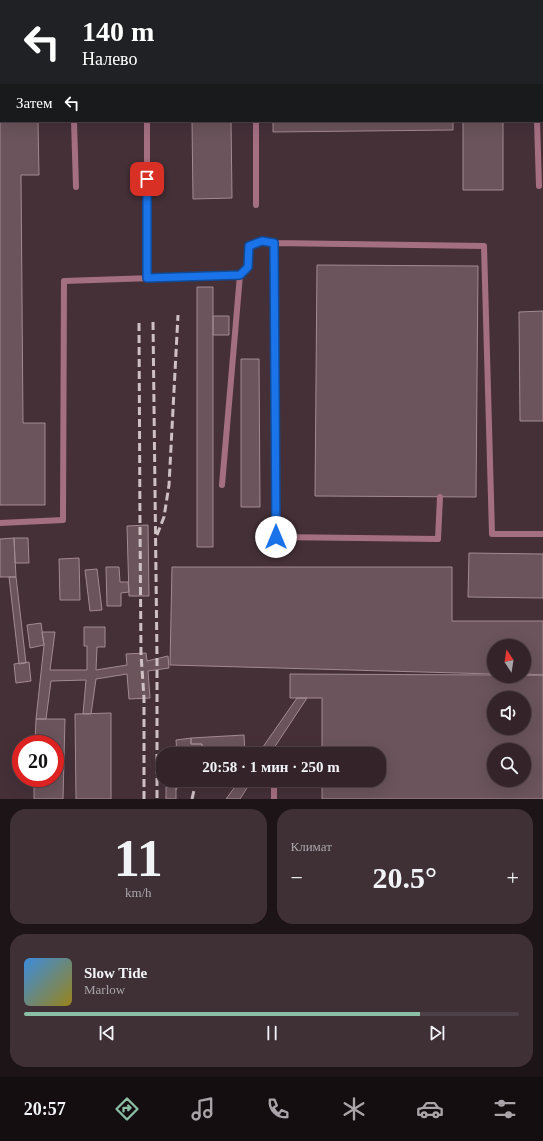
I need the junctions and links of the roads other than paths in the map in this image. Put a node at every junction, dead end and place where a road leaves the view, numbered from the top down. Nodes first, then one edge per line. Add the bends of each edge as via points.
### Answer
1 (74, 122) edge
2 (147, 122) edge
3 (256, 122) edge
4 (537, 122) edge
5 (76, 186) dead end
6 (539, 186) dead end
7 (256, 205) dead end
8 (274, 243) junction
9 (240, 275) junction
10 (147, 278) junction
11 (222, 485) dead end
12 (440, 497) dead end
13 (0, 523) edge
14 (543, 534) edge
15 (274, 787) edge
16 (274, 799) edge

1 - 5 lane
2 - 10 lane
3 - 7 lane
4 - 6 lane
8 - 9 lane via 262,241 249,246 248,267
8 - 12 lane via 276,537 438,539
8 - 14 lane via 484,246 492,534
9 - 10 lane
9 - 11 lane
10 - 13 lane via 64,281 63,520
15 - 16 lane

